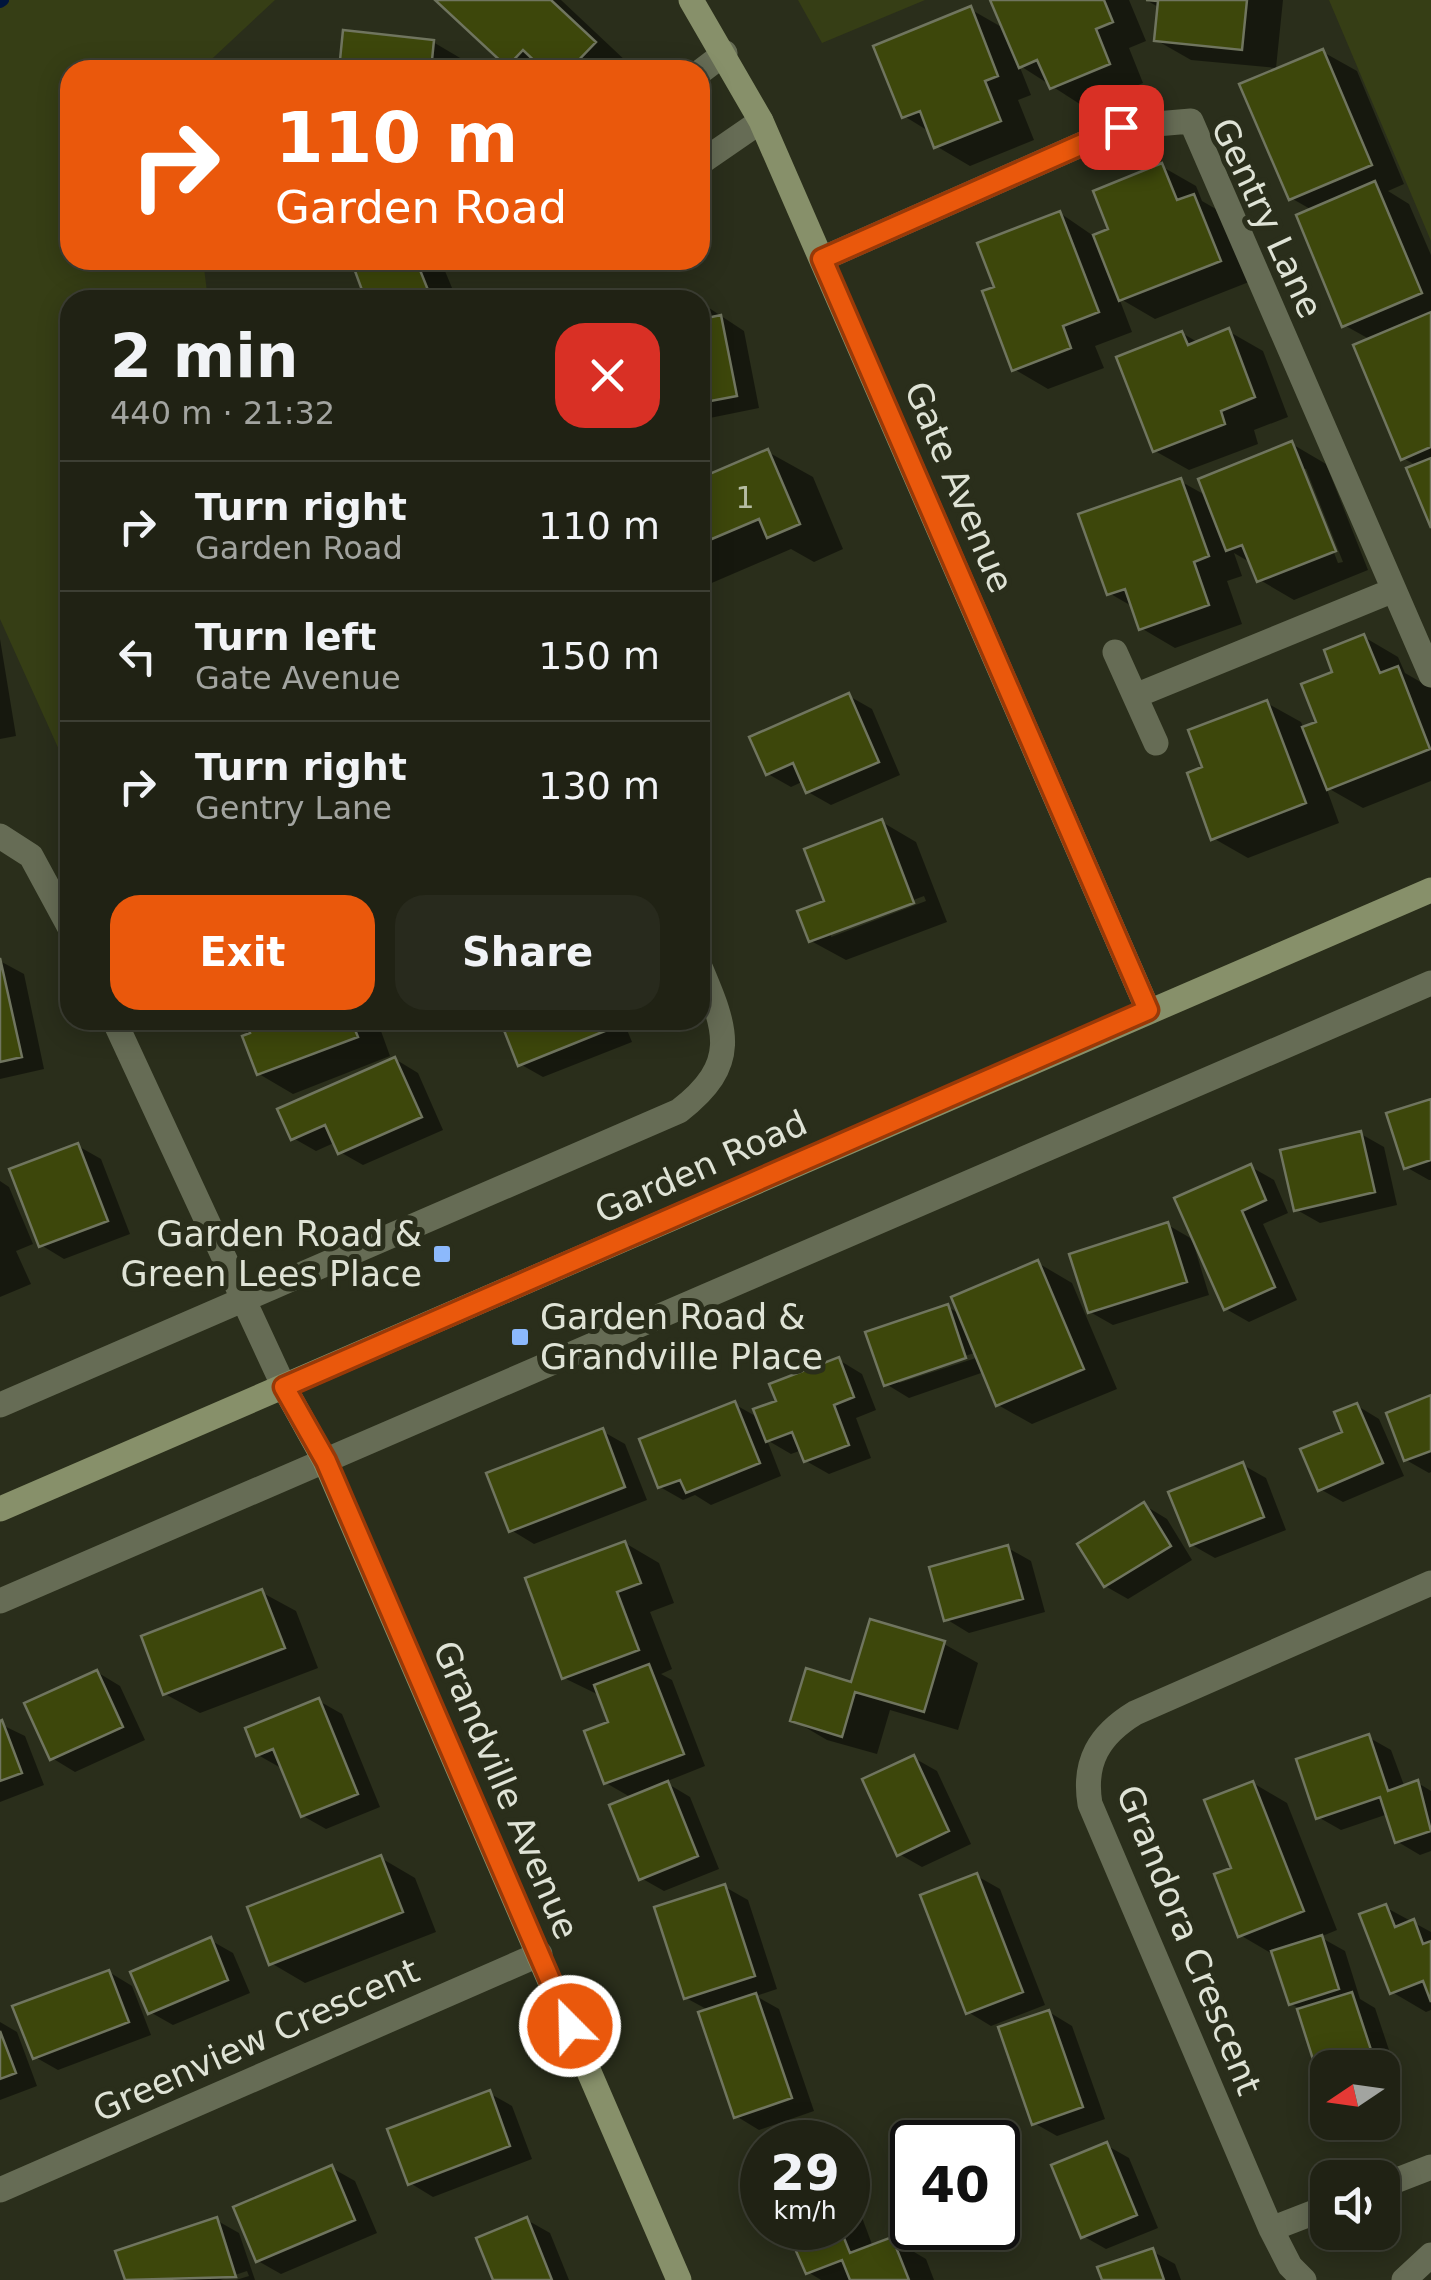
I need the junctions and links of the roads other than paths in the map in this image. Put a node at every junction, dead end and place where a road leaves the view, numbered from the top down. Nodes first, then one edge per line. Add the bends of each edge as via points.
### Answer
1 (691, 0) edge
2 (725, 53) junction
3 (710, 64) edge
4 (762, 121) junction
5 (710, 157) edge
6 (822, 259) junction
7 (1394, 590) junction
8 (1116, 652) dead end
9 (1431, 675) edge
10 (1135, 696) junction
11 (1156, 743) dead end
12 (0, 836) edge
13 (1431, 890) edge
14 (60, 910) edge
15 (1431, 983) edge
16 (710, 993) edge
17 (1148, 1010) junction
18 (119, 1030) edge
19 (246, 1299) junction
20 (284, 1387) junction
21 (0, 1404) edge
22 (326, 1461) junction
23 (0, 1509) edge
24 (1431, 1584) edge
25 (0, 1601) edge
26 (540, 1954) junction
27 (1431, 2167) edge
28 (1400, 2179) edge
29 (0, 2190) edge
30 (1310, 2214) edge
31 (1271, 2229) junction
32 (1431, 2255) edge
33 (679, 2280) edge
34 (1304, 2280) edge
35 (1404, 2280) edge

1 - 2 street, Gate Avenue
2 - 3 street
2 - 4 street, Gate Avenue
4 - 5 street
4 - 6 street, Gate Avenue
6 - 7 street, Gentry Lane via 1121,127 1191,122
6 - 17 street, Gate Avenue
7 - 9 street, Gentry Lane
7 - 10 street
8 - 10 street
10 - 11 street
12 - 14 street via 31,856
13 - 17 street, Garden Road
15 - 22 street
16 - 19 street, Garden Road via 723,1027 724,1056 714,1078 679,1111
17 - 20 street, Garden Road
18 - 19 street
19 - 20 street
19 - 21 street, Garden Road
20 - 22 street, Grandville Avenue
20 - 23 street, Garden Road
22 - 25 street
22 - 26 street, Grandville Avenue
24 - 31 street, Grandora Crescent via 1135,1713 1111,1728 1094,1751 1086,1779 1090,1804
26 - 29 street, Greenview Crescent
26 - 33 street, Grandville Avenue
27 - 28 street
30 - 31 street
31 - 34 street, Grandora Crescent
32 - 35 street

